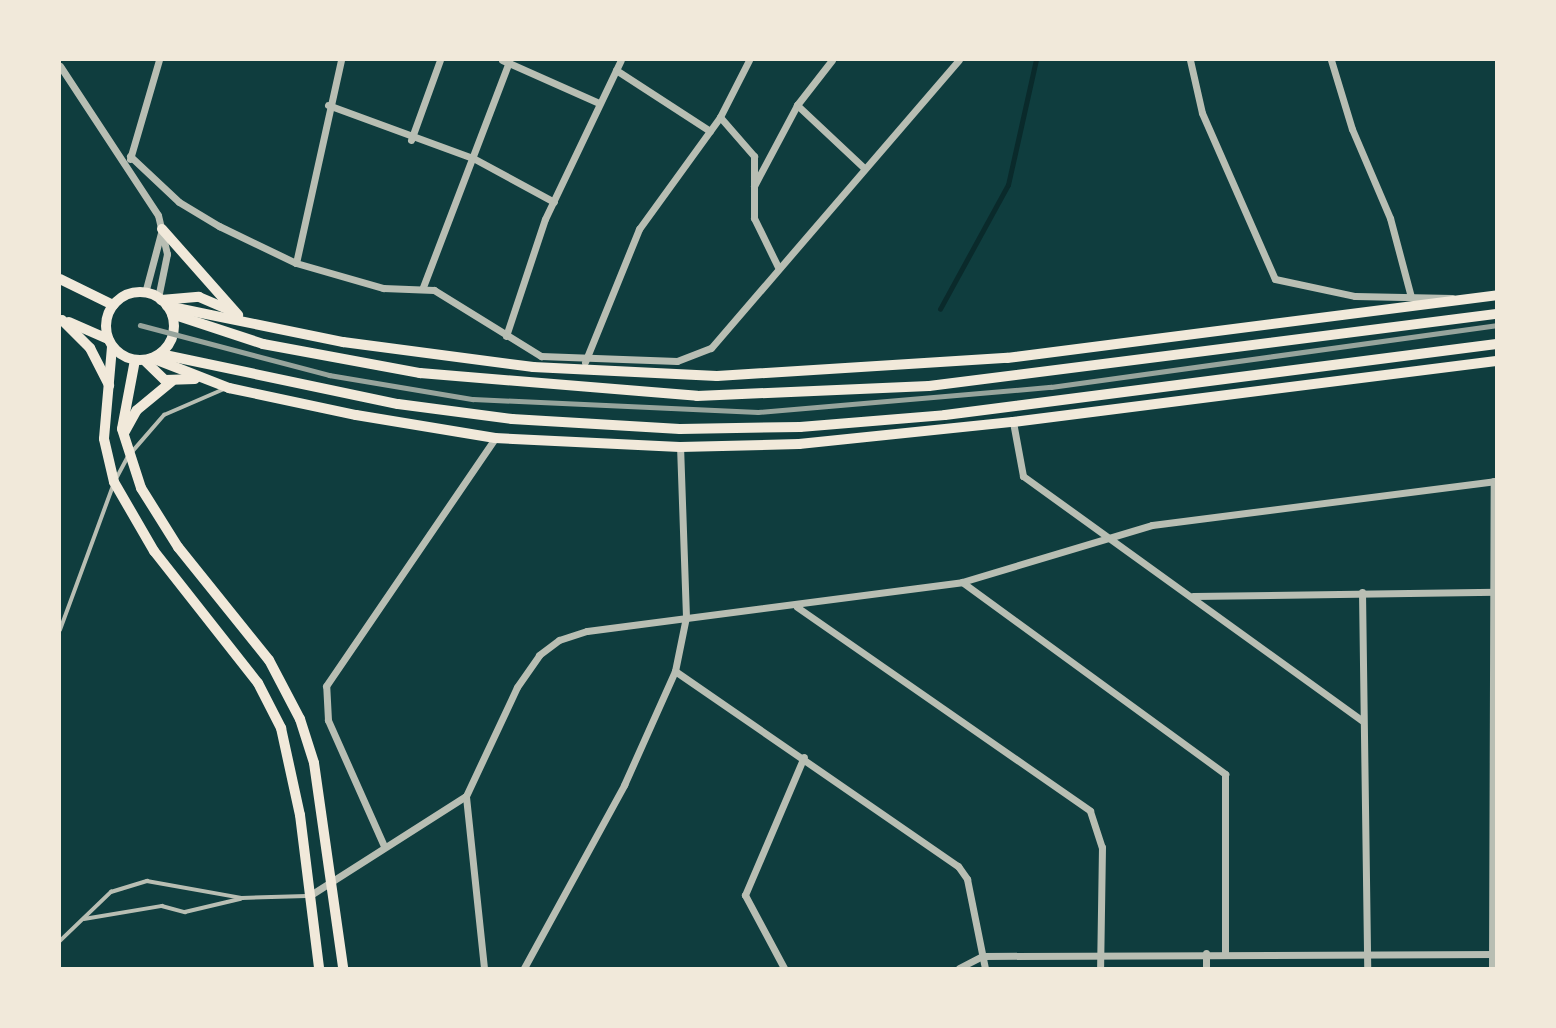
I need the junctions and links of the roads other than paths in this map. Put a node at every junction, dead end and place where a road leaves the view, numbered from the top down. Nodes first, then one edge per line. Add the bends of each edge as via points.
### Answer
1 (159, 60) edge
2 (341, 60) edge
3 (440, 60) edge
4 (621, 60) edge
5 (748, 60) edge
6 (832, 60) edge
7 (959, 60) edge
8 (1190, 60) edge
9 (1331, 60) edge
10 (506, 61) edge
11 (60, 66) edge
12 (616, 70) junction
13 (599, 103) junction
14 (328, 105) junction
15 (797, 105) junction
16 (720, 117) junction
17 (710, 131) junction
18 (411, 140) junction
19 (131, 156) junction
20 (473, 158) junction
21 (128, 166) junction
22 (864, 168) junction
23 (752, 190) junction
24 (554, 202) junction
25 (162, 229) junction
26 (296, 263) junction
27 (778, 267) junction
28 (60, 279) edge
29 (424, 287) junction
30 (145, 293) junction
31 (1496, 295) edge
32 (1411, 297) junction
33 (1459, 300) junction
34 (164, 304) junction
35 (113, 305) junction
36 (1496, 314) edge
37 (238, 316) junction
38 (61, 319) edge
39 (248, 324) junction
40 (506, 336) junction
41 (110, 343) junction
42 (1496, 344) edge
43 (148, 358) junction
44 (1496, 361) edge
45 (584, 362) junction
46 (201, 378) junction
47 (172, 381) junction
48 (109, 384) junction
49 (229, 388) junction
50 (1013, 422) junction
51 (123, 436) junction
52 (495, 438) junction
53 (680, 447) junction
54 (128, 458) junction
55 (1495, 481) edge
56 (114, 482) junction
57 (1101, 536) junction
58 (962, 582) junction
59 (1362, 592) junction
60 (1494, 592) edge
61 (1192, 596) junction
62 (797, 607) junction
63 (686, 617) junction
64 (60, 630) edge
65 (674, 671) junction
66 (1363, 721) junction
67 (804, 757) junction
68 (466, 796) junction
69 (1494, 814) edge
70 (384, 846) junction
71 (331, 880) junction
72 (309, 895) junction
73 (242, 898) junction
74 (82, 920) junction
75 (60, 941) edge
76 (1368, 952) junction
77 (1206, 953) junction
78 (1225, 954) junction
79 (1494, 954) edge
80 (983, 956) junction
81 (1100, 956) junction
82 (319, 968) edge
83 (343, 968) edge
84 (484, 968) edge
85 (524, 968) edge
86 (784, 968) edge
87 (959, 968) edge
88 (985, 968) edge
89 (1100, 968) edge
90 (1206, 968) edge
91 (1367, 968) edge
92 (1492, 968) edge

1 - 19 street
2 - 14 street
3 - 18 street
4 - 12 street
5 - 16 street
6 - 15 street
7 - 22 street
8 - 32 street via 1202,113 1275,279 1355,296
9 - 32 street via 1352,129 1390,218
10 - 13 street
10 - 20 street
11 - 21 street
12 - 13 street
12 - 17 street
13 - 24 street
14 - 18 street
14 - 26 street
15 - 22 street
15 - 23 street
16 - 17 street
16 - 23 street via 750,147
17 - 45 street via 639,229
18 - 20 street
19 - 21 street
19 - 26 street via 179,202
20 - 24 street
20 - 29 street
21 - 25 street
22 - 27 street
23 - 27 street via 754,218
24 - 40 street
25 - 30 street
25 - 34 street
25 - 37 main road
26 - 29 street via 383,288
27 - 45 street via 702,355 677,361
28 - 35 main road
29 - 40 street
30 - 34 main road
30 - 35 main road
31 - 33 main road
32 - 33 street
33 - 39 main road via 994,359 730,376 533,367
34 - 36 main road via 262,344 420,373 697,396 929,386
34 - 37 main road via 200,297
34 - 39 main road
34 - 43 main road via 174,331
35 - 41 main road
37 - 39 main road
38 - 41 main road
38 - 48 main road via 90,348
40 - 45 street via 541,356
41 - 43 main road
41 - 48 main road
42 - 43 main road via 945,415 800,428 680,429 512,419 398,404
43 - 46 main road
43 - 47 main road
43 - 51 main road
44 - 50 main road
46 - 47 main road
46 - 49 main road
47 - 51 main road via 137,410
48 - 56 main road via 104,439
49 - 52 main road
49 - 54 lane via 164,415
50 - 53 main road via 799,444
50 - 57 street via 1023,476
51 - 54 main road
52 - 53 main road
52 - 70 street via 326,685 328,720
53 - 63 street
54 - 56 lane
54 - 71 main road via 178,547 286,690 314,763
55 - 57 street
55 - 60 street
56 - 64 lane
56 - 72 main road via 155,551 251,674 281,728
57 - 58 street
57 - 61 street
58 - 62 street
58 - 78 street via 1225,774
59 - 60 street
59 - 61 street
59 - 66 street
60 - 69 street
61 - 66 street
62 - 63 street
62 - 81 street via 1090,811 1101,840
63 - 65 street
63 - 68 street via 587,631 539,655
65 - 67 street
65 - 85 street via 624,785
66 - 76 street
67 - 80 street via 963,871
67 - 86 street via 745,895
68 - 70 street
68 - 84 street
69 - 79 street
70 - 71 street
71 - 72 street
71 - 83 main road
72 - 73 lane
72 - 82 main road
73 - 74 lane via 185,912 162,906
73 - 74 lane via 176,881 147,881 111,892
74 - 75 lane
76 - 78 street
76 - 79 street
76 - 91 street
77 - 78 street
77 - 81 street
77 - 90 street
79 - 92 street
80 - 81 street
80 - 87 street
80 - 88 street
81 - 89 street

